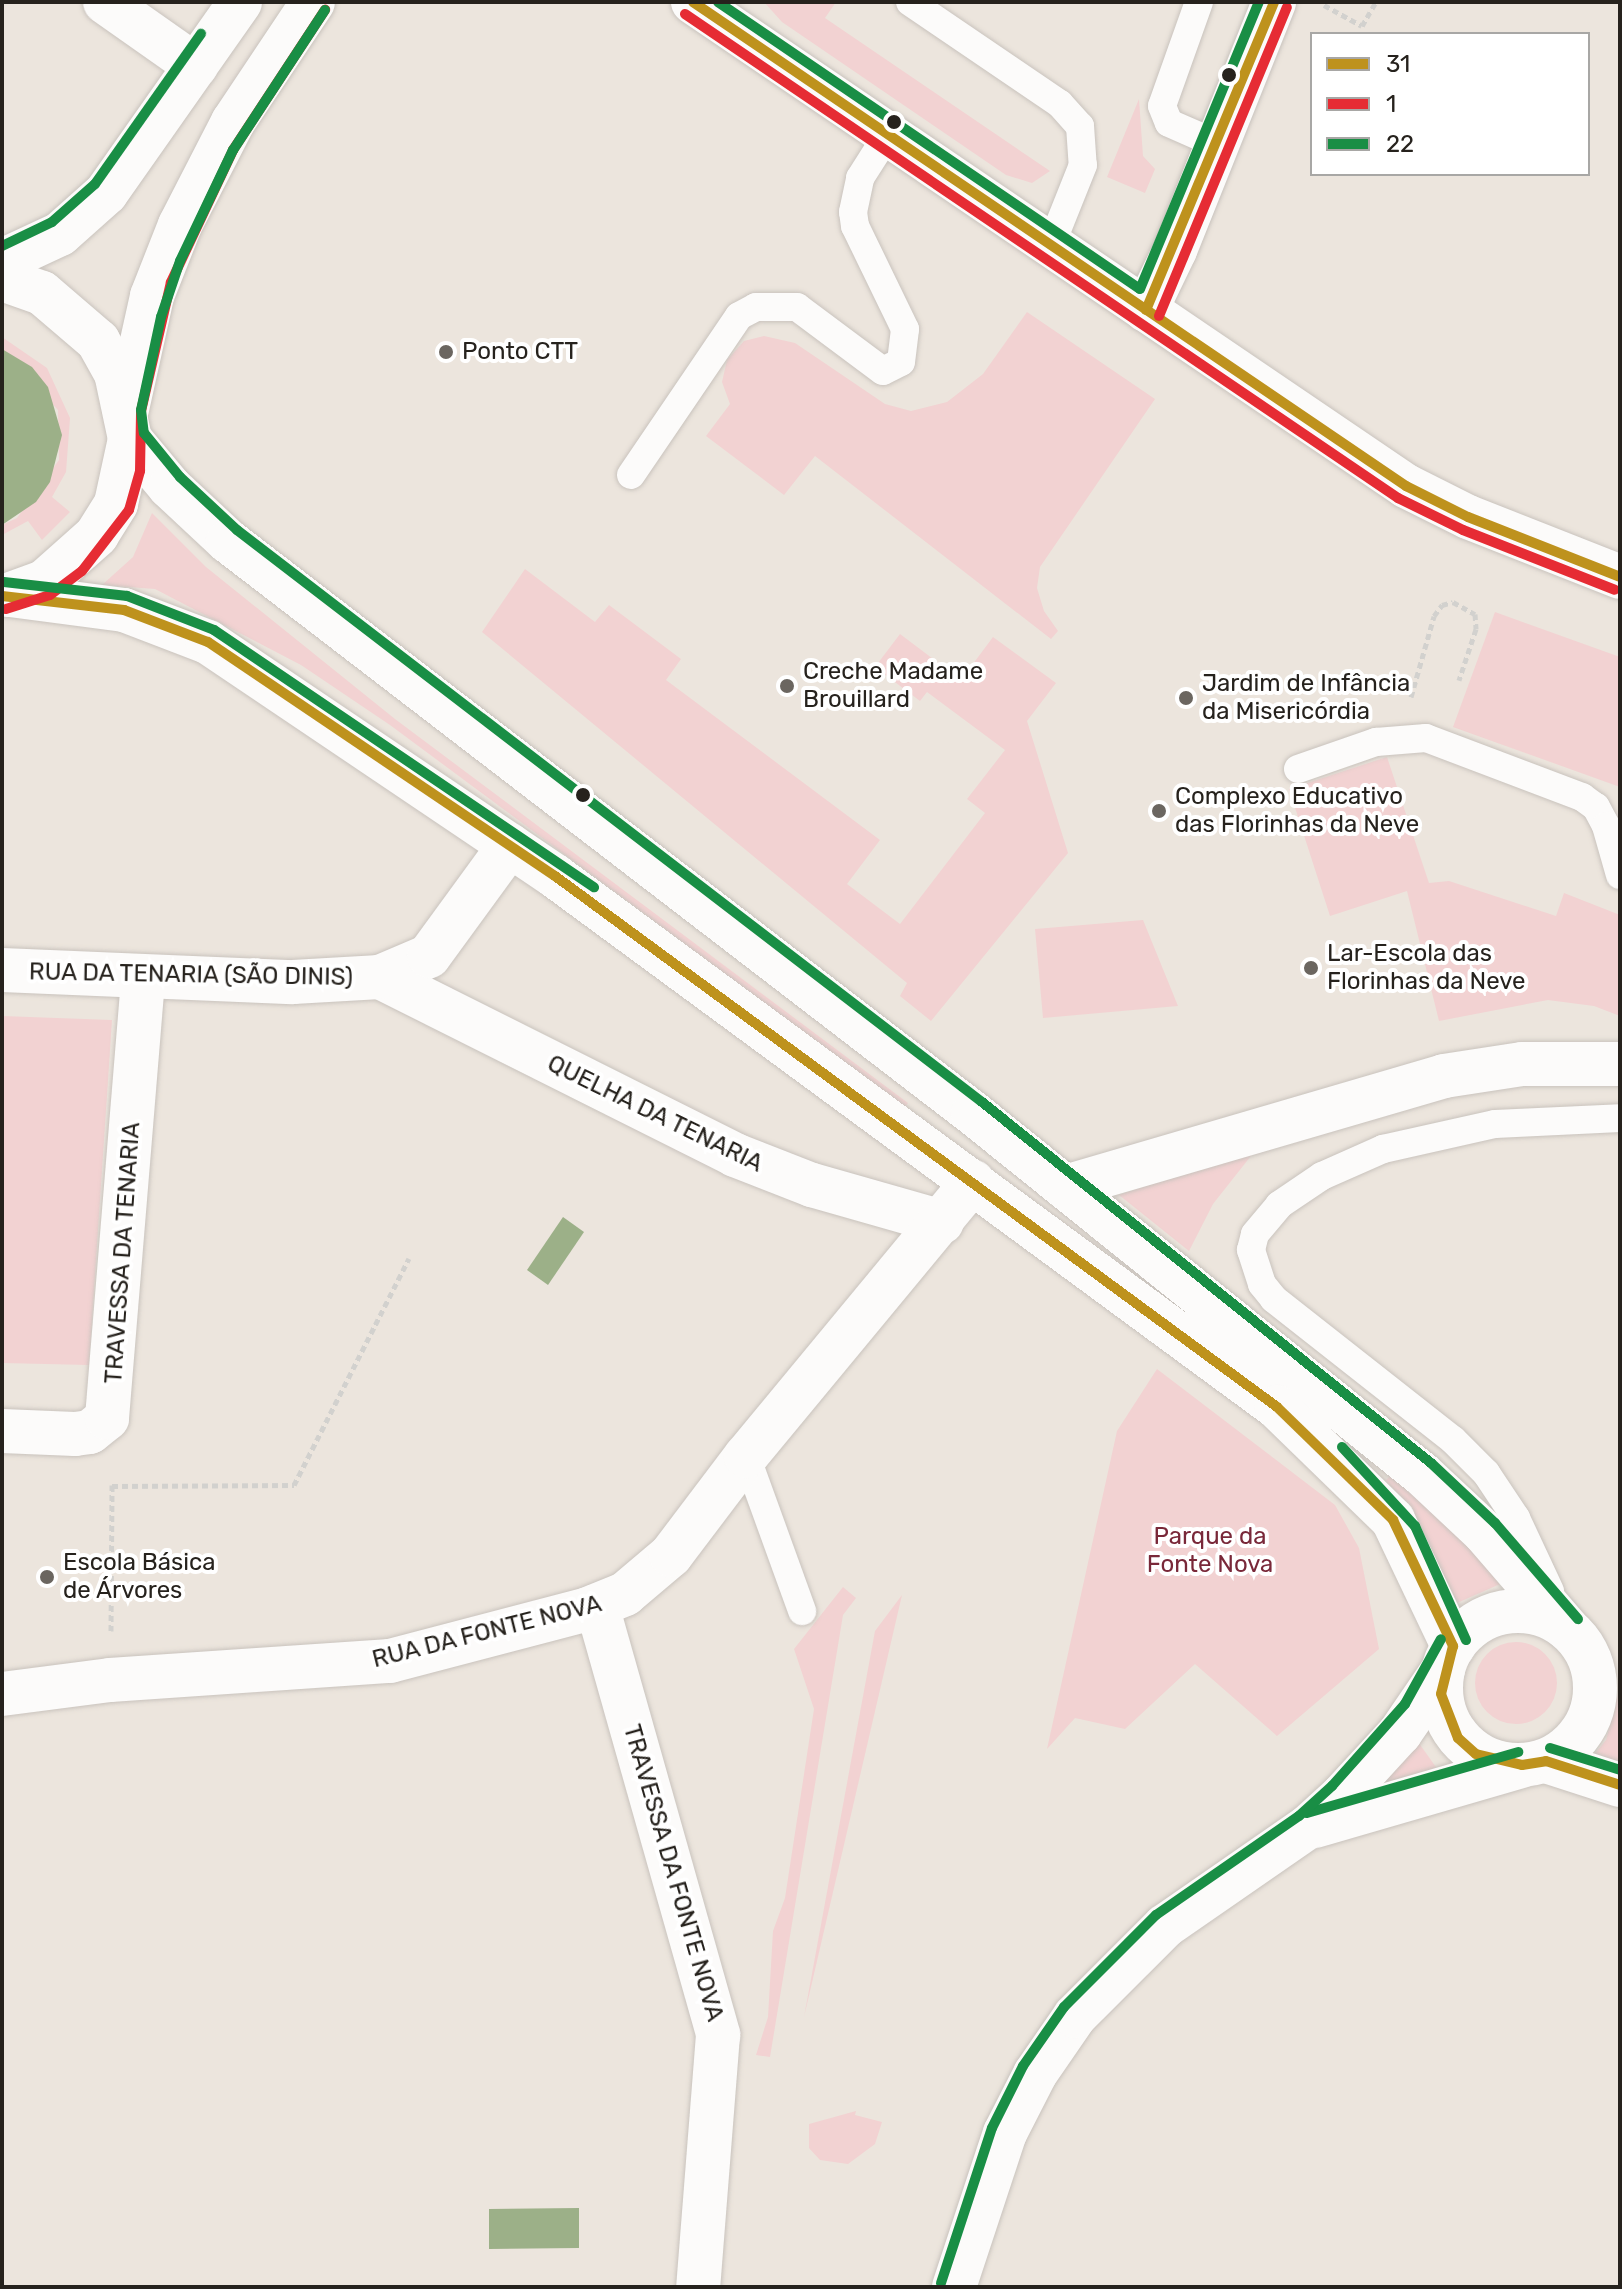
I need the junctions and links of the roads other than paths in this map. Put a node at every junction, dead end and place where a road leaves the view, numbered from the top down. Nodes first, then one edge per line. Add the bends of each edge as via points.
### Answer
1 (105, 2) edge
2 (240, 2) edge
3 (313, 2) edge
4 (693, 2) edge
5 (910, 2) edge
6 (1199, 2) edge
7 (1274, 2) edge
8 (196, 66) junction
9 (888, 134) junction
10 (1217, 144) junction
11 (1051, 245) junction
12 (2, 261) edge
13 (2, 279) edge
14 (1146, 310) junction
15 (128, 424) junction
16 (631, 475) dead end
17 (1620, 577) edge
18 (6, 596) edge
19 (1298, 769) dead end
20 (510, 845) junction
21 (1620, 875) edge
22 (2, 970) edge
23 (143, 977) junction
24 (380, 977) junction
25 (1620, 1064) edge
26 (1620, 1118) edge
27 (973, 1182) junction
28 (1065, 1187) junction
29 (942, 1222) junction
30 (2, 1431) edge
31 (746, 1456) junction
32 (597, 1606) junction
33 (802, 1611) dead end
34 (1574, 1635) junction
35 (1448, 1658) junction
36 (1620, 1671) edge
37 (2, 1694) edge
38 (1534, 1763) junction
39 (1620, 1785) edge
40 (1308, 1827) junction
41 (698, 2287) edge
42 (954, 2287) edge

1 - 8 main road
2 - 8 main road
3 - 15 main road via 233,122 180,225 152,296
4 - 9 main road
5 - 11 lane via 1060,104 1080,126 1083,165
6 - 10 lane via 1162,106 1169,123
7 - 10 main road
8 - 12 main road via 96,204 60,234
9 - 11 main road
9 - 16 lane via 860,178 853,212 905,329 901,362 883,371 797,307 756,307 739,316
10 - 14 main road
11 - 14 main road
13 - 15 main road via 42,293 73,314 110,363
14 - 17 main road via 1426,497
15 - 18 main road via 116,504 97,535 44,582
15 - 28 main road via 170,487 228,541
18 - 20 main road via 133,612 208,642
19 - 21 lane via 1400,737 1426,738 1582,797 1596,807 1606,826
20 - 24 main road, RUA DA TENARIA (SÃO DINIS) via 429,956
20 - 27 main road
22 - 23 main road, RUA DA TENARIA (SÃO DINIS)
23 - 24 main road, RUA DA TENARIA (SÃO DINIS) via 293,982
23 - 30 main road, TRAVESSA DA TENARIA via 112,1397 101,1426 75,1434
24 - 29 main road, QUELHA DA TENARIA via 735,1155 812,1185
25 - 28 main road via 1536,1063 1444,1076
26 - 34 lane via 1495,1124 1383,1149 1322,1176 1279,1205 1255,1234 1251,1250 1262,1284 1274,1299 1453,1440 1486,1473 1521,1527
27 - 29 main road, RUA DA FONTE NOVA
27 - 35 main road via 1260,1394 1353,1476 1403,1533
28 - 34 main road via 1445,1494
29 - 31 main road, RUA DA FONTE NOVA
31 - 32 main road, RUA DA FONTE NOVA via 671,1555 640,1584
31 - 33 lane
32 - 37 main road, RUA DA FONTE NOVA via 390,1661 110,1680
32 - 41 main road, TRAVESSA DA FONTE NOVA via 718,2035
34 - 35 main road via 1544,1615 1493,1615 1470,1627
34 - 36 main road
34 - 38 main road via 1596,1683 1594,1707 1568,1748
35 - 38 main road via 1441,1694 1458,1738 1476,1754
35 - 40 main road via 1391,1744
38 - 39 main road
38 - 40 main road
40 - 42 main road via 1165,1926 1075,2016 1035,2074 1005,2133

